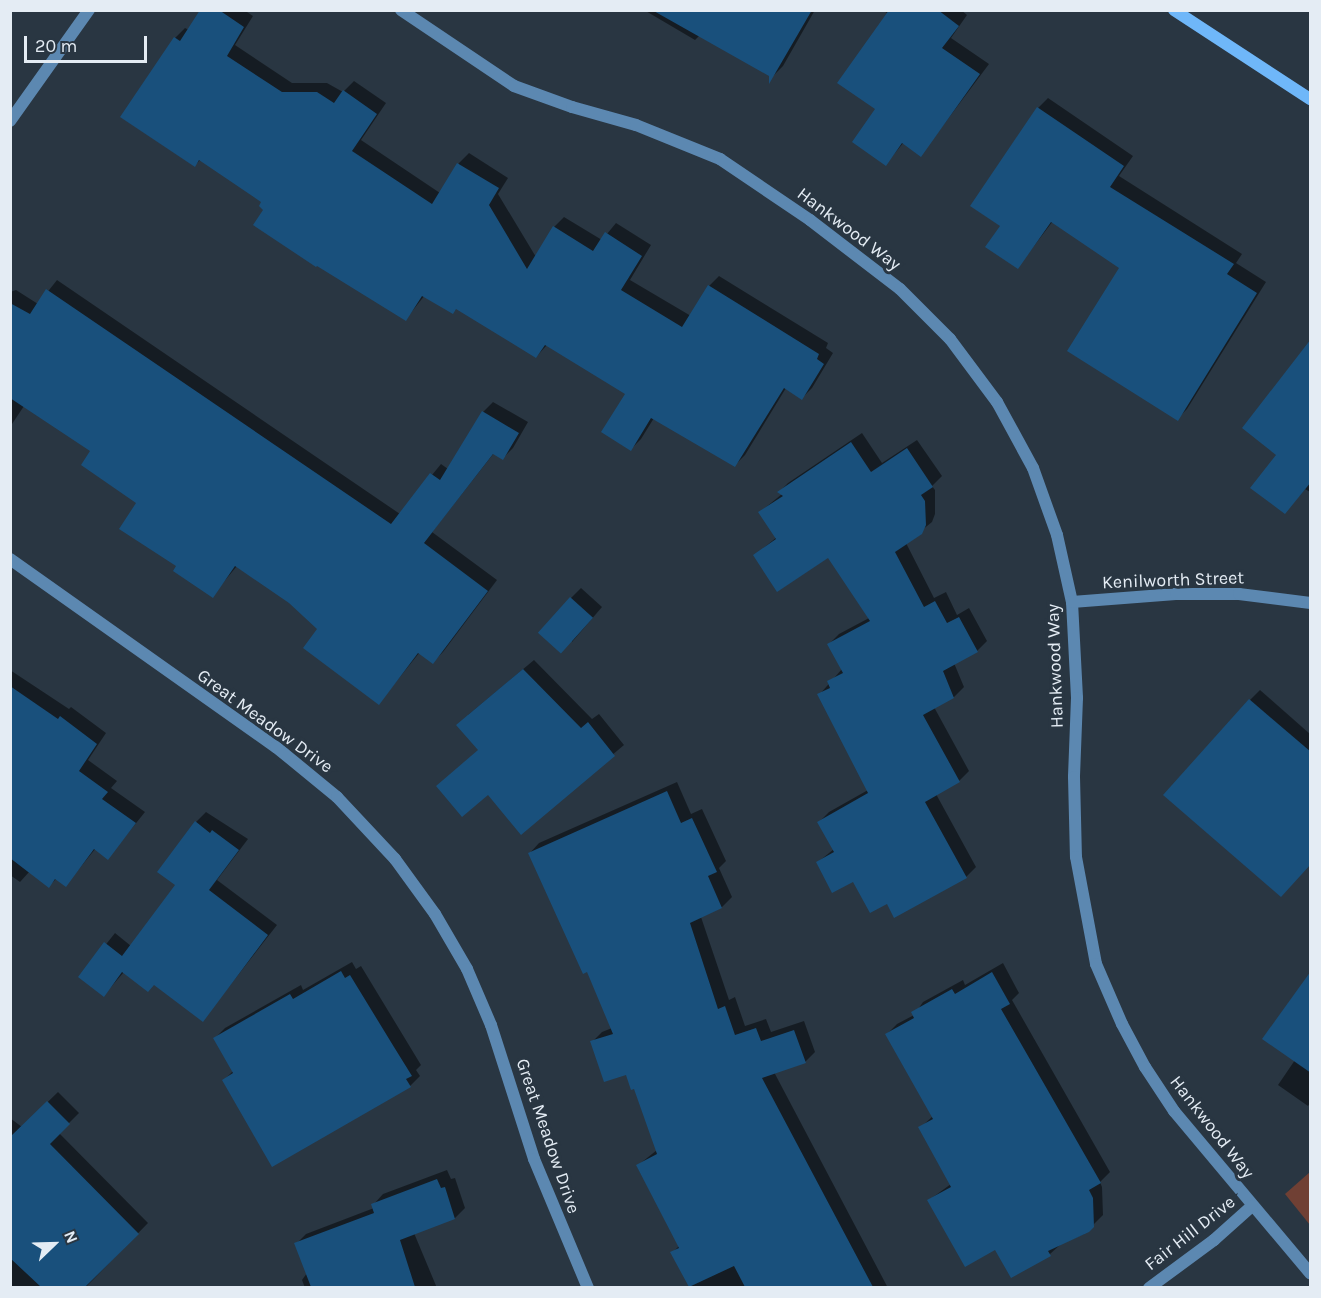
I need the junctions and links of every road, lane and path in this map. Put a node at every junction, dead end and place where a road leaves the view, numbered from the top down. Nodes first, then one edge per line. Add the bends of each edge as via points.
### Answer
1 (88, 10) edge
2 (401, 10) edge
3 (1174, 10) edge
4 (1311, 99) edge
5 (10, 121) edge
6 (10, 559) edge
7 (1072, 602) junction
8 (1311, 603) edge
9 (1252, 1206) junction
10 (1311, 1273) edge
11 (588, 1287) edge
12 (1149, 1287) edge

1 - 5 street
2 - 7 street, Hankwood Way via 514,86 636,125 720,159 810,220 900,289 950,339 1002,412 1037,480 1057,535
3 - 4 main road
6 - 11 street, Great Meadow Drive via 276,747 338,797 395,859 435,914 467,969 491,1025 534,1159
7 - 8 street, Kenilworth Street via 1176,594 1239,594
7 - 9 street, Hankwood Way via 1077,698 1076,857 1096,964 1145,1067 1174,1111
9 - 10 street, Hankwood Way
9 - 12 street, Fair Hill Drive via 1214,1240

